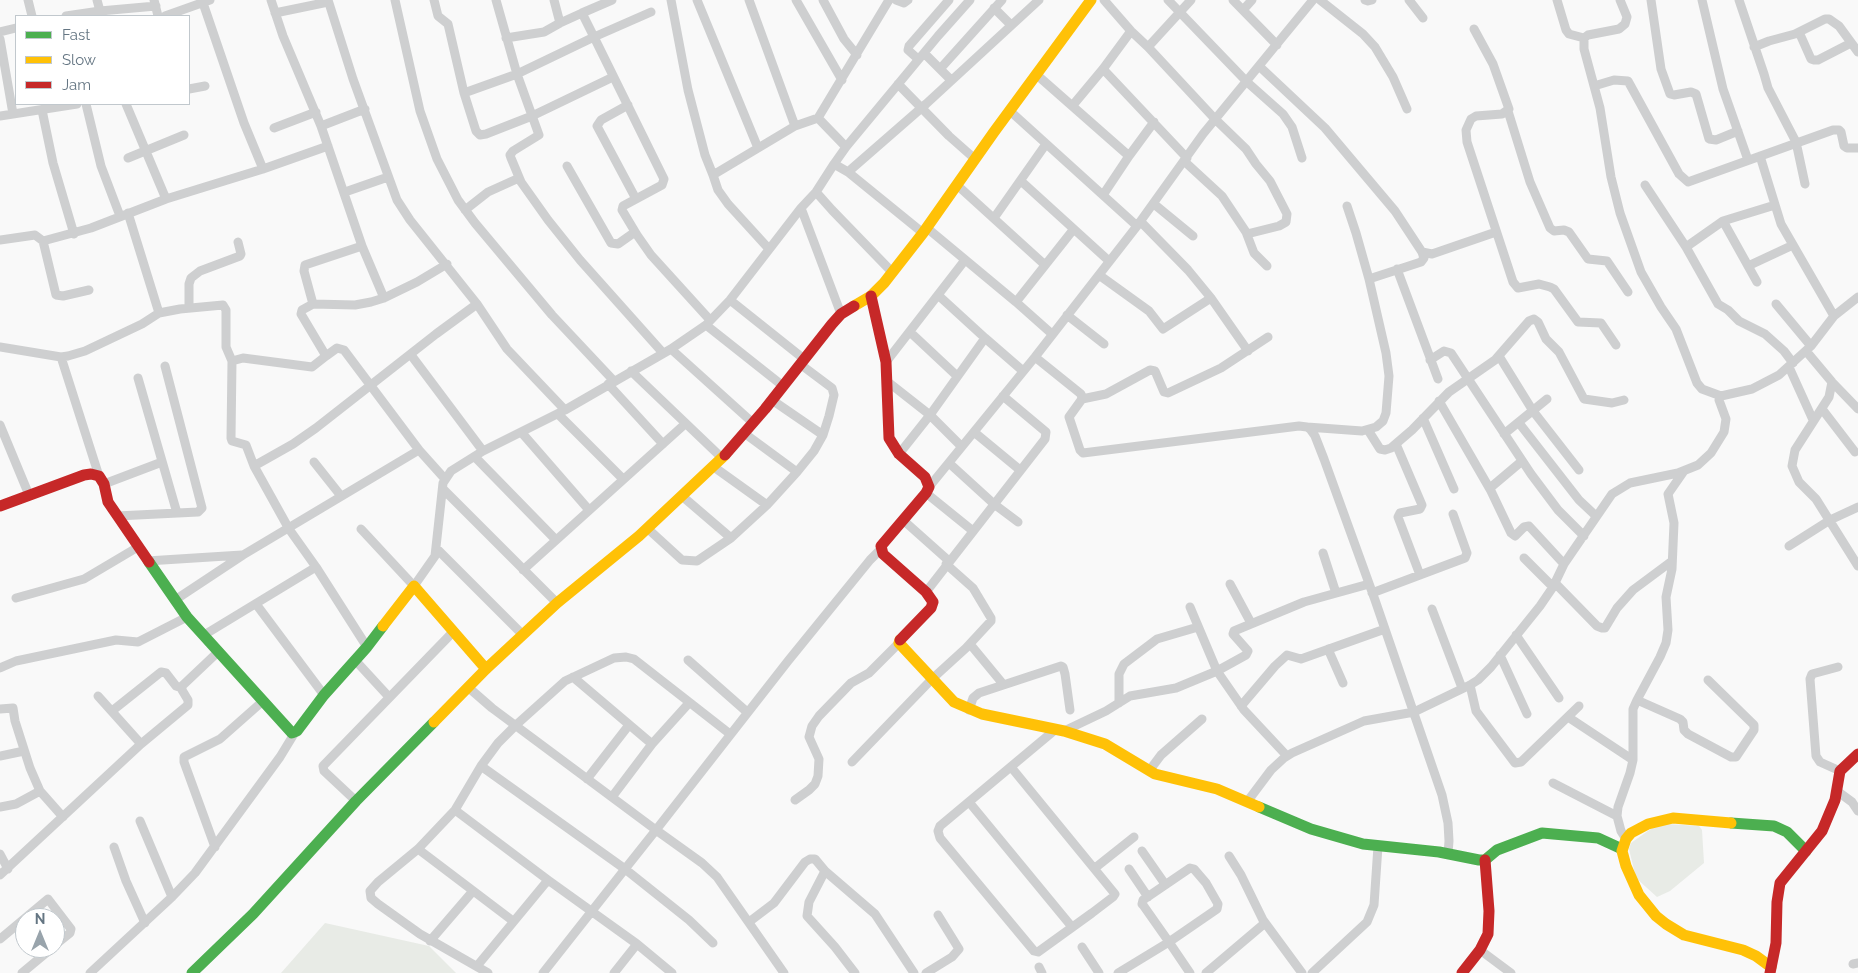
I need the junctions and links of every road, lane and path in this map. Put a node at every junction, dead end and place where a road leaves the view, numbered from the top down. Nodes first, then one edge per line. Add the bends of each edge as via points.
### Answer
1 (28, 0) edge
2 (97, 0) edge
3 (271, 0) edge
4 (395, 0) edge
5 (434, 0) edge
6 (496, 0) edge
7 (554, 0) edge
8 (612, 0) edge
9 (671, 0) edge
10 (697, 0) edge
11 (749, 0) edge
12 (796, 0) edge
13 (823, 0) edge
14 (889, 0) edge
15 (896, 0) edge
16 (908, 0) edge
17 (949, 0) edge
18 (970, 0) edge
19 (1002, 0) edge
20 (1039, 0) edge
21 (1091, 0) edge
22 (1104, 0) edge
23 (1168, 0) edge
24 (1191, 0) edge
25 (1233, 0) edge
26 (1252, 0) edge
27 (1314, 0) edge
28 (1320, 0) edge
29 (1365, 0) edge
30 (1372, 0) edge
31 (1409, 0) edge
32 (1557, 0) edge
33 (1620, 0) edge
34 (1650, 0) edge
35 (1702, 0) edge
36 (1739, 0) edge
37 (207, 1) edge
38 (328, 1) edge
39 (155, 3) edge
40 (994, 8) junction
41 (1243, 10) junction
42 (100, 11) junction
43 (651, 12) dead end
44 (275, 13) junction
45 (582, 13) junction
46 (1180, 13) junction
47 (32, 15) edge
48 (85, 15) edge
49 (168, 15) edge
50 (1423, 18) dead end
51 (560, 23) junction
52 (1011, 25) junction
53 (15, 28) edge
54 (1474, 29) dead end
55 (1130, 31) junction
56 (0, 32) edge
57 (1799, 32) junction
58 (594, 37) junction
59 (506, 38) junction
60 (1584, 38) junction
61 (0, 39) edge
62 (1851, 43) junction
63 (1277, 44) junction
64 (1148, 47) junction
65 (1754, 47) junction
66 (1858, 52) edge
67 (857, 55) junction
68 (921, 56) junction
69 (1259, 66) junction
70 (940, 69) junction
71 (1103, 69) junction
72 (517, 74) junction
73 (1037, 75) junction
74 (613, 77) junction
75 (842, 80) junction
76 (951, 80) junction
77 (1247, 82) junction
78 (898, 84) junction
79 (205, 86) dead end
80 (1594, 86) junction
81 (190, 88) edge
82 (464, 93) junction
83 (70, 105) edge
84 (86, 105) edge
85 (126, 105) edge
86 (1073, 105) junction
87 (628, 106) junction
88 (47, 108) edge
89 (365, 109) junction
90 (1407, 109) dead end
91 (923, 111) junction
92 (1010, 111) junction
93 (1508, 111) junction
94 (316, 112) junction
95 (13, 114) junction
96 (0, 116) edge
97 (532, 116) junction
98 (818, 118) junction
99 (1215, 119) junction
100 (1154, 122) junction
101 (322, 126) junction
102 (795, 126) junction
103 (274, 128) dead end
104 (1738, 131) junction
105 (184, 135) dead end
106 (1796, 142) junction
107 (1046, 144) junction
108 (328, 146) junction
109 (846, 147) junction
110 (758, 148) junction
111 (1858, 148) edge
112 (146, 151) junction
113 (1129, 156) junction
114 (1760, 156) junction
115 (128, 158) dead end
116 (1302, 158) dead end
117 (975, 159) junction
118 (1185, 159) junction
119 (1748, 160) junction
120 (834, 164) junction
121 (567, 166) dead end
122 (263, 169) junction
123 (848, 172) junction
124 (713, 175) junction
125 (388, 177) junction
126 (519, 178) junction
127 (1021, 181) junction
128 (1805, 184) dead end
129 (957, 185) junction
130 (1645, 185) dead end
131 (345, 192) junction
132 (816, 192) junction
133 (1103, 195) junction
134 (166, 199) junction
135 (636, 199) junction
136 (1154, 204) junction
137 (1775, 205) junction
138 (1347, 206) dead end
139 (801, 208) junction
140 (464, 210) junction
141 (124, 215) junction
142 (994, 218) junction
143 (1724, 221) junction
144 (1139, 224) junction
145 (925, 230) junction
146 (1073, 230) junction
147 (635, 232) junction
148 (1496, 232) junction
149 (74, 234) junction
150 (1247, 234) junction
151 (1193, 236) dead end
152 (0, 240) edge
153 (43, 241) junction
154 (238, 242) dead end
155 (1792, 245) junction
156 (362, 246) junction
157 (1686, 247) junction
158 (769, 249) junction
159 (1422, 252) junction
160 (965, 260) junction
161 (1109, 261) junction
162 (447, 264) junction
163 (1044, 265) junction
164 (1267, 266) dead end
165 (1748, 266) junction
166 (1397, 270) junction
167 (892, 272) junction
168 (1099, 275) junction
169 (1369, 279) junction
170 (1757, 282) dead end
171 (89, 290) dead end
172 (1628, 292) dead end
173 (938, 295) junction
174 (871, 296) junction
175 (1858, 297) edge
176 (384, 298) junction
177 (1211, 298) junction
178 (730, 300) junction
179 (1016, 302) junction
180 (313, 304) junction
181 (477, 304) junction
182 (1776, 304) dead end
183 (189, 308) junction
184 (159, 313) junction
185 (842, 314) junction
186 (1067, 315) junction
187 (1834, 316) junction
188 (708, 322) junction
189 (910, 332) junction
190 (1052, 334) junction
191 (1268, 337) dead end
192 (985, 338) junction
193 (1104, 344) dead end
194 (1616, 345) dead end
195 (0, 347) edge
196 (1809, 348) junction
197 (667, 351) junction
198 (1248, 351) junction
199 (411, 355) junction
200 (326, 356) junction
201 (1499, 356) junction
202 (61, 357) junction
203 (1035, 357) junction
204 (1430, 360) junction
205 (232, 361) junction
206 (802, 362) junction
207 (886, 362) junction
208 (1791, 365) junction
209 (165, 366) dead end
210 (1023, 371) junction
211 (631, 372) junction
212 (957, 376) junction
213 (138, 378) dead end
214 (1438, 379) dead end
215 (1467, 379) junction
216 (888, 382) junction
217 (1832, 382) junction
218 (611, 383) junction
219 (371, 386) junction
220 (783, 386) junction
221 (1003, 396) junction
222 (1721, 396) junction
223 (1082, 399) junction
224 (1547, 399) dead end
225 (772, 400) junction
226 (1624, 400) dead end
227 (1439, 401) junction
228 (1822, 409) junction
229 (1858, 409) edge
230 (1534, 411) junction
231 (561, 412) junction
232 (930, 415) junction
233 (1423, 418) junction
234 (1813, 420) junction
235 (1519, 422) junction
236 (753, 423) junction
237 (685, 424) junction
238 (0, 425) edge
239 (1307, 427) junction
240 (1368, 430) junction
241 (974, 432) junction
242 (522, 433) junction
243 (744, 433) junction
244 (1504, 434) junction
245 (823, 436) junction
246 (664, 444) junction
247 (1396, 444) junction
248 (961, 446) junction
249 (419, 450) junction
250 (483, 451) junction
251 (1855, 452) dead end
252 (898, 454) junction
253 (475, 457) junction
254 (722, 458) junction
255 (1522, 461) junction
256 (162, 462) junction
257 (314, 462) dead end
258 (949, 463) junction
259 (254, 466) junction
260 (714, 467) junction
261 (1020, 470) junction
262 (1579, 470) dead end
263 (797, 472) junction
264 (1684, 472) junction
265 (444, 479) junction
266 (623, 479) junction
267 (101, 480) junction
268 (1490, 488) junction
269 (443, 489) junction
270 (1454, 489) dead end
271 (928, 490) junction
272 (29, 495) junction
273 (342, 496) junction
274 (682, 496) junction
275 (994, 504) junction
276 (767, 505) junction
277 (0, 506) edge
278 (1858, 507) edge
279 (589, 510) junction
280 (177, 513) junction
281 (1453, 514) dead end
282 (117, 516) junction
283 (1596, 516) junction
284 (903, 520) junction
285 (1830, 520) junction
286 (1018, 522) dead end
287 (647, 528) junction
288 (289, 529) junction
289 (361, 529) dead end
290 (973, 531) junction
291 (1584, 536) junction
292 (731, 538) junction
293 (556, 540) junction
294 (1789, 546) dead end
295 (138, 547) junction
296 (437, 549) junction
297 (881, 549) junction
298 (1322, 553) dead end
299 (243, 555) junction
300 (1524, 558) dead end
301 (147, 561) junction
302 (1672, 561) junction
303 (948, 562) junction
304 (1564, 564) junction
305 (1858, 566) edge
306 (316, 567) junction
307 (523, 570) junction
308 (1420, 575) junction
309 (1230, 584) dead end
310 (1369, 584) junction
311 (1554, 585) junction
312 (414, 586) junction
313 (926, 592) junction
314 (1336, 593) junction
315 (1372, 593) junction
316 (16, 598) dead end
317 (175, 600) junction
318 (557, 603) junction
319 (256, 604) junction
320 (1190, 607) dead end
321 (1432, 609) dead end
322 (187, 618) junction
323 (1251, 624) junction
324 (1198, 627) junction
325 (1385, 629) junction
326 (453, 632) junction
327 (522, 634) junction
328 (204, 635) junction
329 (1516, 636) junction
330 (899, 643) junction
331 (970, 644) junction
332 (367, 647) junction
333 (1328, 649) junction
334 (219, 651) junction
335 (1500, 655) junction
336 (355, 660) junction
337 (688, 660) dead end
338 (1838, 667) dead end
339 (0, 668) edge
340 (486, 669) junction
341 (1217, 671) junction
342 (573, 677) junction
343 (932, 679) junction
344 (1708, 680) dead end
345 (1343, 683) dead end
346 (1003, 684) junction
347 (1466, 686) junction
348 (182, 688) junction
349 (473, 692) junction
350 (324, 695) junction
351 (98, 696) dead end
352 (389, 697) junction
353 (1559, 698) dead end
354 (1637, 700) junction
355 (263, 701) junction
356 (688, 703) junction
357 (1118, 703) junction
358 (1241, 706) junction
359 (1579, 706) dead end
360 (0, 709) edge
361 (969, 710) junction
362 (1070, 710) dead end
363 (112, 711) junction
364 (747, 712) junction
365 (1414, 712) junction
366 (1527, 714) dead end
367 (1568, 717) junction
368 (1202, 719) dead end
369 (516, 725) junction
370 (629, 725) junction
371 (1060, 730) junction
372 (294, 734) junction
373 (730, 734) junction
374 (141, 744) junction
375 (652, 744) junction
376 (24, 751) junction
377 (1858, 754) edge
378 (0, 756) edge
379 (1287, 756) junction
380 (1633, 760) junction
381 (852, 762) dead end
382 (481, 766) junction
383 (1011, 767) junction
384 (1149, 771) junction
385 (1840, 771) junction
386 (587, 778) junction
387 (1553, 783) dead end
388 (40, 791) junction
389 (1837, 791) junction
390 (612, 797) junction
391 (795, 800) dead end
392 (356, 801) junction
393 (969, 802) junction
394 (1248, 802) junction
395 (0, 807) edge
396 (455, 810) junction
397 (1858, 811) edge
398 (1617, 816) junction
399 (63, 817) junction
400 (140, 821) dead end
401 (656, 830) junction
402 (1134, 837) dead end
403 (1624, 844) junction
404 (1378, 846) junction
405 (114, 847) dead end
406 (215, 847) junction
407 (418, 849) junction
408 (1142, 851) dead end
409 (1806, 851) junction
410 (0, 854) edge
411 (1448, 854) junction
412 (1229, 856) dead end
413 (1485, 860) junction
414 (8, 868) junction
415 (1094, 868) junction
416 (625, 869) junction
417 (1129, 870) dead end
418 (825, 871) junction
419 (0, 876) edge
420 (548, 880) junction
421 (1165, 884) junction
422 (473, 891) junction
423 (172, 897) junction
424 (1148, 897) junction
425 (37, 908) edge
426 (55, 908) edge
427 (592, 911) junction
428 (938, 915) dead end
429 (65, 921) edge
430 (513, 921) junction
431 (749, 922) junction
432 (145, 923) junction
433 (1266, 924) junction
434 (15, 927) edge
435 (1072, 927) junction
436 (65, 937) edge
437 (0, 940) edge
438 (430, 941) junction
439 (1169, 942) junction
440 (713, 943) dead end
441 (637, 944) junction
442 (1082, 947) dead end
443 (1480, 950) junction
444 (40, 958) edge
445 (477, 966) junction
446 (1770, 970) edge
447 (22, 973) edge
448 (90, 973) edge
449 (192, 973) edge
450 (488, 973) edge
451 (543, 973) edge
452 (614, 973) edge
453 (672, 973) edge
454 (784, 973) edge
455 (855, 973) edge
456 (914, 973) edge
457 (926, 973) edge
458 (1099, 973) edge
459 (1118, 973) edge
460 (1190, 973) edge
461 (1206, 973) edge
462 (1302, 973) edge
463 (1312, 973) edge
464 (1462, 973) edge
465 (1511, 973) edge

1 - 47 street
2 - 42 street
3 - 44 street
4 - 140 street via 424,124 443,172
5 - 82 street via 438,16 448,24
6 - 59 street
7 - 51 street
8 - 45 street
9 - 124 street via 688,90
10 - 110 street
11 - 102 street
12 - 75 street
13 - 67 street via 844,39
14 - 67 street
15 - 16 street via 904,3
17 - 68 street via 909,46 908,50
18 - 68 street
19 - 40 street
20 - 52 street
21 - 73 street
22 - 55 street
23 - 46 street
24 - 46 street
25 - 41 street
26 - 41 street
27 - 63 street
28 - 90 street via 1376,47
29 - 30 street
31 - 50 street
32 - 60 street via 1566,30 1575,37
33 - 60 street via 1627,17 1625,24 1611,32
34 - 104 street via 1661,68 1670,94 1696,94 1709,139 1716,140
35 - 104 street via 1719,75
36 - 65 street
37 - 49 street
37 - 122 street via 244,122
38 - 44 street
38 - 89 street
39 - 42 street
40 - 52 street
40 - 70 street
41 - 63 street
42 - 48 street
43 - 58 street
44 - 94 street
45 - 51 street
45 - 58 street
46 - 64 street
46 - 77 street
51 - 59 street via 544,32
52 - 76 street
53 - 56 street
54 - 93 street via 1495,70
55 - 64 street
55 - 71 street
57 - 62 street via 1829,19 1839,26
57 - 62 street via 1814,60
57 - 65 street
58 - 72 street
58 - 74 street
59 - 72 street
60 - 80 street
61 - 95 street
62 - 66 street
63 - 69 street
64 - 99 street
65 - 106 street via 1770,93
67 - 75 street
68 - 70 street
68 - 78 street
69 - 77 street
69 - 159 street via 1325,128 1395,211
70 - 76 street
71 - 86 street
71 - 100 street
72 - 82 street
72 - 97 street
73 - 86 street
73 - 92 street
74 - 87 street
74 - 97 street
75 - 98 street
76 - 91 street
77 - 99 street
77 - 116 street via 1288,120
78 - 91 street
78 - 109 street
79 - 81 street
80 - 119 street via 1614,80 1628,81 1685,181
80 - 222 street via 1620,213 1641,272 1676,329 1697,383 1702,389
82 - 97 street via 480,135
83 - 88 street
84 - 141 street via 101,166
85 - 112 street
86 - 113 street
87 - 135 street via 664,179 662,185
87 - 135 street via 597,126
88 - 95 street
88 - 149 street via 53,163
89 - 101 street
89 - 125 street
91 - 117 street
91 - 123 street
92 - 107 street
92 - 117 street
93 - 148 street via 1476,116 1466,130 1468,148
93 - 172 street via 1530,182 1550,228 1569,232 1588,259 1607,261
94 - 101 street
94 - 103 street
95 - 96 street
97 - 126 street via 538,136 510,155
98 - 102 street
98 - 109 street
99 - 118 street
99 - 150 street via 1246,149 1270,181 1287,214 1284,224
100 - 113 street
100 - 118 street
101 - 108 street
102 - 110 street
104 - 119 street
105 - 112 street
106 - 111 street via 1836,130 1840,132 1844,146
106 - 114 street
106 - 128 street
107 - 127 street
107 - 133 street
108 - 122 street
108 - 131 street
109 - 120 street
110 - 124 street
112 - 115 street
112 - 134 street
113 - 133 street
114 - 119 street
114 - 137 street
117 - 129 street
118 - 136 street
118 - 150 street via 1222,196
120 - 123 street
120 - 132 street
121 - 147 street via 611,243 618,244
122 - 134 street
123 - 145 street
124 - 158 street via 728,204
125 - 131 street
125 - 162 street via 401,208
126 - 140 street via 488,192
126 - 197 street via 548,220
127 - 142 street
127 - 146 street
129 - 142 street
129 - 145 street
130 - 157 street
131 - 156 street
132 - 139 street
132 - 167 street
133 - 144 street
134 - 141 street
135 - 147 street via 623,206 622,210
136 - 144 street
136 - 151 street
137 - 143 street
137 - 155 street
138 - 169 street
139 - 158 street
139 - 185 street
140 - 218 street
141 - 149 street
141 - 184 street
142 - 163 street
143 - 157 street
143 - 165 street
144 - 161 street
144 - 177 street via 1188,270
145 - 160 street
145 - 167 street
146 - 161 street
146 - 163 street
147 - 188 street
148 - 159 street via 1432,254
148 - 194 street via 1515,286 1550,286 1578,322 1602,323
149 - 153 street
150 - 164 street via 1254,253
152 - 153 street via 35,235
153 - 171 street via 56,295
154 - 183 street via 240,256 200,271 191,278
155 - 165 street
155 - 187 street
156 - 176 street
156 - 180 street via 305,265
157 - 208 street via 1718,304 1739,321 1764,334 1784,351
158 - 178 street
159 - 166 street via 1424,258 1421,262
160 - 173 street
160 - 179 street
161 - 168 street
162 - 176 street
162 - 181 street
163 - 179 street
165 - 170 street
166 - 169 street
166 - 204 street
167 - 174 street
168 - 177 street via 1149,311 1163,329
168 - 186 street
169 - 240 street via 1386,353 1389,389 1383,421
173 - 189 street
173 - 192 street
174 - 185 street
174 - 207 street
175 - 187 street
176 - 180 street via 355,305
177 - 198 street
178 - 188 street
178 - 206 street
179 - 190 street
180 - 200 street via 302,310 302,314
181 - 199 street
181 - 231 street via 507,349
182 - 196 street
183 - 184 street
183 - 205 street via 224,306 226,347
184 - 202 street via 85,351
185 - 206 street
186 - 190 street
186 - 193 street
187 - 196 street
188 - 197 street
188 - 220 street
189 - 207 street
189 - 212 street
190 - 203 street
191 - 198 street
192 - 210 street
192 - 212 street
195 - 202 street
196 - 208 street
196 - 217 street
197 - 211 street
197 - 236 street
198 - 223 street via 1168,393 1164,392 1155,371 1150,370 1106,394
199 - 219 street
199 - 250 street
200 - 205 street via 312,367 243,358
200 - 219 street via 333,349 341,348
201 - 215 street
201 - 226 street via 1534,319 1546,339 1559,352 1584,398 1612,403
201 - 230 street
202 - 267 street
203 - 210 street
203 - 223 street via 1079,391
204 - 214 street
204 - 215 street via 1450,352
205 - 259 street via 231,438 246,445
206 - 220 street
206 - 245 street via 833,392
207 - 216 street
208 - 222 street via 1767,382
208 - 234 street
209 - 280 street via 202,503 198,512
210 - 221 street
211 - 218 street
211 - 237 street
212 - 232 street
213 - 256 street
215 - 227 street
215 - 244 street
216 - 232 street
216 - 252 street via 889,438
217 - 228 street
217 - 229 street
218 - 231 street
218 - 246 street
219 - 249 street
219 - 259 street via 309,434
220 - 225 street
221 - 241 street
221 - 261 street via 1046,432 1045,439
222 - 264 street via 1726,419 1724,432 1705,459
223 - 239 street via 1068,417 1083,453
224 - 230 street
225 - 236 street
225 - 245 street
227 - 233 street
227 - 268 street
228 - 234 street
228 - 251 street
230 - 235 street
230 - 262 street
231 - 242 street
231 - 266 street
232 - 248 street
232 - 252 street
233 - 247 street
233 - 270 street
234 - 285 street via 1795,450 1792,466 1799,482
235 - 244 street
235 - 283 street via 1579,500
236 - 243 street
237 - 246 street
237 - 254 street
238 - 272 street
239 - 240 street
239 - 310 street via 1315,436
240 - 247 street via 1380,449
241 - 248 street
241 - 261 street
242 - 250 street
242 - 279 street
243 - 254 street
243 - 263 street
244 - 255 street
245 - 263 street
246 - 266 street
247 - 308 street via 1422,505 1420,509 1400,513 1398,518
248 - 258 street
249 - 265 street
249 - 273 street
250 - 253 street
252 - 271 street via 925,477
253 - 265 street
253 - 293 street
254 - 260 street
255 - 268 street
255 - 291 street via 1558,510
256 - 267 street
256 - 280 street
257 - 273 street
258 - 271 street
258 - 275 street
259 - 288 street
260 - 274 street
260 - 276 street
261 - 275 street
263 - 276 street
264 - 283 street via 1630,483 1612,494
264 - 302 street via 1668,494 1674,523
265 - 269 street
266 - 279 street
267 - 272 street via 91,474 84,475
267 - 282 street via 108,502
268 - 304 street via 1512,535 1529,526
269 - 296 street
269 - 307 street
271 - 284 street
271 - 290 street
272 - 277 street
273 - 288 street
274 - 287 street
274 - 292 street
275 - 286 street
275 - 290 street
276 - 292 street
278 - 285 street
279 - 293 street
280 - 282 street
281 - 308 street via 1467,556
282 - 295 street
283 - 291 street
284 - 297 street via 882,543
284 - 303 street
285 - 294 street
285 - 305 street
287 - 292 street via 688,562 703,559
287 - 318 street
288 - 299 street
288 - 306 street
289 - 312 street
290 - 303 street
291 - 304 street
293 - 307 street
295 - 301 street
295 - 316 street via 84,579
296 - 312 street
296 - 327 street
297 - 313 street
297 - 364 street
298 - 314 street
299 - 301 street
299 - 317 street
300 - 311 street
301 - 317 street
302 - 311 street via 1633,590 1605,628 1597,626
302 - 354 street via 1666,597 1666,643
303 - 313 street
303 - 331 street via 973,588 991,618 990,624
304 - 311 street
306 - 319 street
306 - 332 street
307 - 318 street
308 - 315 street
309 - 323 street
310 - 314 street
310 - 315 street
311 - 329 street
312 - 326 street
312 - 332 street
313 - 330 street via 933,602 931,608
314 - 323 street
315 - 325 street
317 - 322 street
318 - 327 street
319 - 328 street
319 - 350 street
320 - 324 street
321 - 347 street
322 - 328 street
322 - 339 street via 138,642 116,640 16,661
323 - 341 street via 1232,632 1248,653
324 - 341 street
324 - 357 street via 1157,639 1124,664 1119,674
325 - 333 street
325 - 365 street
326 - 340 street
326 - 352 street
327 - 340 street
328 - 334 street
329 - 335 street
329 - 353 street
330 - 343 street
330 - 391 street via 869,673 851,683 812,726 809,737 819,759 818,776 815,784
331 - 343 street
331 - 346 street
332 - 336 street
333 - 345 street
333 - 358 street via 1301,658 1287,655
334 - 348 street
334 - 355 street
335 - 347 street via 1483,675
335 - 366 street
336 - 350 street
336 - 352 street
337 - 364 street
338 - 385 street via 1812,674 1810,679 1816,756 1820,762
340 - 349 street
341 - 357 street via 1176,688 1130,696
341 - 358 street
342 - 356 street via 614,658 630,657
342 - 369 street via 558,686
342 - 370 street
343 - 361 street via 954,702
343 - 381 street
344 - 354 street via 1754,725 1736,757 1688,734 1680,719
346 - 361 street via 975,695
346 - 362 street via 1061,666 1066,674
347 - 365 street
347 - 367 street via 1476,711 1515,763 1521,762
348 - 363 street via 161,672
348 - 374 street via 188,705
349 - 369 street
349 - 392 street
350 - 372 street
351 - 363 street
352 - 392 street via 322,766
354 - 380 street via 1633,716
355 - 372 street
355 - 406 street via 220,739 184,757
356 - 373 street
356 - 375 street
357 - 371 street
358 - 379 street
359 - 367 street
360 - 376 street via 14,708
361 - 371 street
363 - 374 street
364 - 373 street
365 - 379 street via 1364,721
365 - 411 street via 1446,810
367 - 380 street
368 - 384 street via 1165,751
369 - 382 street
369 - 386 street
370 - 375 street
370 - 386 street
371 - 383 street
371 - 384 street via 1115,749
372 - 406 street
373 - 401 street
374 - 399 street
375 - 390 street
376 - 378 street
376 - 388 street
377 - 385 street
379 - 394 street via 1271,770
380 - 398 street
382 - 396 street
382 - 416 street
383 - 393 street
383 - 415 street
384 - 394 street via 1216,788
385 - 389 street
386 - 390 street
387 - 398 street
388 - 395 street via 16,804
388 - 399 street
389 - 397 street
389 - 409 street via 1825,826
390 - 401 street
392 - 449 street via 252,914
393 - 435 street
393 - 435 street via 940,826 940,838 1034,951
394 - 404 street via 1311,829
396 - 407 street
396 - 420 street
398 - 403 street
399 - 414 street
400 - 423 street
401 - 416 street
401 - 431 street via 710,871
402 - 415 street
403 - 409 street via 1639,829 1659,820 1690,819 1774,826 1787,832
403 - 413 street via 1542,833 1497,850
403 - 446 street via 1626,866 1639,895 1656,916 1684,935 1756,956
404 - 411 street
404 - 463 street via 1374,905 1366,922
405 - 432 street
406 - 423 street
407 - 422 street
407 - 438 street via 372,888 370,894 378,904
408 - 421 street
409 - 446 street via 1787,873 1778,892 1776,942
410 - 414 street
411 - 413 street
412 - 433 street
413 - 443 street via 1490,922
414 - 419 street
415 - 435 street via 1114,895
416 - 427 street
416 - 440 street
417 - 424 street
418 - 431 street via 816,860 808,860 774,903
418 - 455 street via 809,902 807,916
418 - 456 street via 875,914
420 - 427 street
420 - 430 street
421 - 424 street
421 - 439 street via 1192,868 1206,883 1218,906
422 - 430 street
422 - 438 street
423 - 432 street
424 - 439 street via 1142,904
425 - 426 street via 48,898
427 - 441 street
427 - 451 street
428 - 457 street via 959,949
429 - 436 street via 71,929
430 - 445 street
431 - 454 street
432 - 448 street
433 - 461 street
433 - 462 street
434 - 437 street
438 - 445 street
439 - 459 street
439 - 460 street
441 - 452 street
441 - 453 street
442 - 458 street
443 - 464 street
443 - 465 street
444 - 447 street
445 - 450 street

